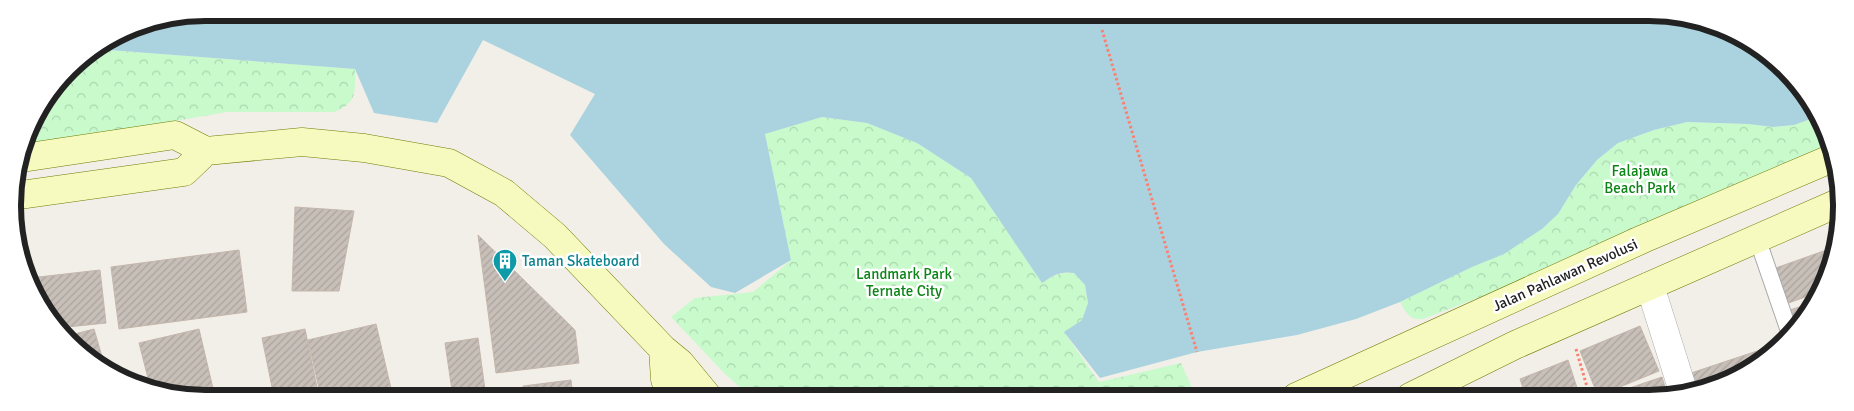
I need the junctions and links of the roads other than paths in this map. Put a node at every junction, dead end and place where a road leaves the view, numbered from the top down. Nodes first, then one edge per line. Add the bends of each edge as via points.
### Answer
1 (206, 151) junction
2 (28, 157) edge
3 (1827, 161) edge
4 (22, 195) edge
5 (1833, 205) edge
6 (1757, 238) junction
7 (1650, 286) junction
8 (1787, 327) edge
9 (662, 349) junction
10 (1682, 386) edge
11 (670, 390) edge
12 (702, 390) edge
13 (1311, 390) edge
14 (1424, 390) edge

1 - 2 street via 175,135
1 - 4 street via 184,172
1 - 9 street via 302,142 364,148 449,163 504,194 555,236
3 - 13 street, Jalan Pahlawan Revolusi
5 - 6 street
6 - 7 street
6 - 8 lane
7 - 10 street
7 - 14 street via 1515,345
9 - 11 street
9 - 12 street via 680,363

